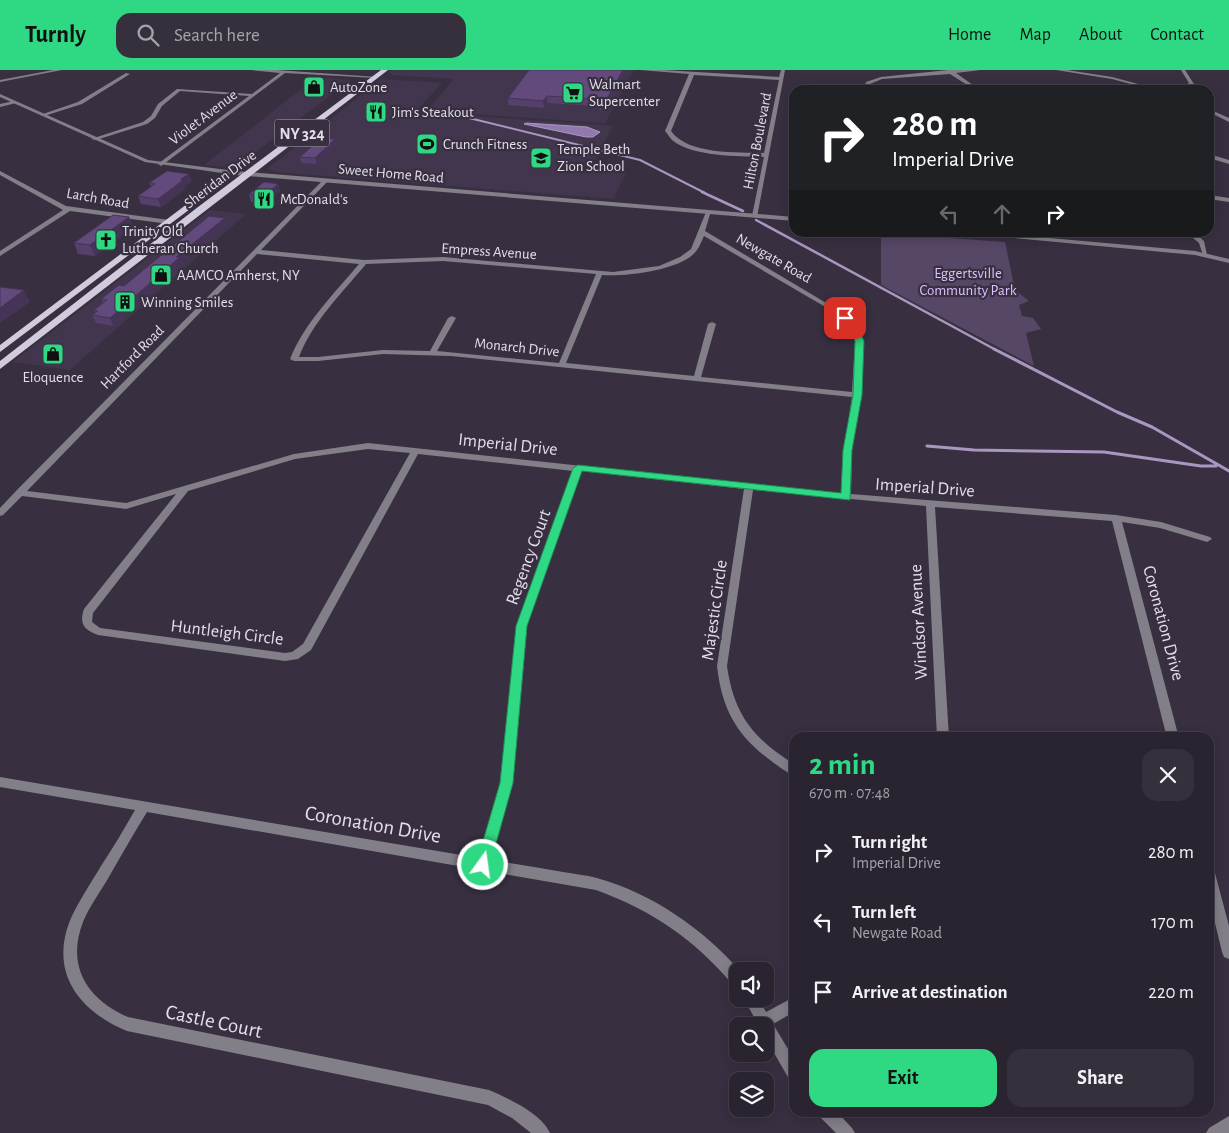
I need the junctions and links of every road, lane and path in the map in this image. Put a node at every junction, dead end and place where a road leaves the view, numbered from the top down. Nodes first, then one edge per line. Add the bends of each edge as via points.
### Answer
1 (60, 70) edge
2 (252, 70) edge
3 (373, 70) edge
4 (386, 70) edge
5 (642, 70) edge
6 (783, 70) edge
7 (978, 70) edge
8 (1058, 70) edge
9 (1183, 70) edge
10 (950, 71) edge
11 (284, 72) junction
12 (692, 73) junction
13 (128, 74) dead end
14 (363, 77) junction
15 (376, 77) junction
16 (781, 79) junction
17 (0, 81) edge
18 (867, 85) edge
19 (971, 85) edge
20 (1139, 85) edge
21 (1190, 85) edge
22 (0, 95) edge
23 (253, 96) junction
24 (14, 102) junction
25 (0, 106) edge
26 (1214, 112) edge
27 (42, 114) junction
28 (1229, 120) edge
29 (94, 139) junction
30 (767, 155) junction
31 (1214, 158) edge
32 (1229, 162) edge
33 (161, 164) junction
34 (0, 173) edge
35 (236, 173) junction
36 (249, 174) junction
37 (326, 180) junction
38 (1214, 198) edge
39 (1229, 200) edge
40 (70, 208) junction
41 (709, 212) junction
42 (756, 216) junction
43 (789, 219) edge
44 (169, 222) junction
45 (702, 232) junction
46 (1011, 237) edge
47 (1195, 237) edge
48 (1, 252) edge
49 (257, 252) junction
50 (1205, 254) junction
51 (1229, 260) edge
52 (364, 262) junction
53 (600, 273) junction
54 (452, 318) dead end
55 (712, 324) dead end
56 (0, 349) edge
57 (432, 354) junction
58 (562, 365) junction
59 (0, 366) edge
60 (697, 379) junction
61 (857, 395) junction
62 (416, 450) junction
63 (578, 468) junction
64 (749, 487) junction
65 (184, 489) junction
66 (19, 493) junction
67 (846, 497) junction
68 (930, 504) junction
69 (0, 513) edge
70 (1116, 518) junction
71 (1207, 539) dead end
72 (943, 732) edge
73 (1171, 732) edge
74 (789, 767) edge
75 (0, 782) edge
76 (144, 806) junction
77 (483, 865) junction
78 (1214, 893) edge
79 (1229, 952) edge
80 (729, 969) edge
81 (789, 1007) edge
82 (770, 1017) edge
83 (774, 1041) edge
84 (789, 1066) edge
85 (831, 1117) edge
86 (1229, 1124) edge
87 (542, 1133) edge
88 (847, 1133) edge
89 (1214, 1133) edge

1 - 17 street
2 - 11 street
3 - 14 main road, Sheridan Drive / NY 324
4 - 15 main road, Sheridan Drive / NY 324
5 - 12 street
6 - 16 street, Hilton Boulevard
7 - 10 street
8 - 20 street
9 - 21 street
10 - 18 street via 881,78
10 - 19 street
11 - 14 street
11 - 23 street, Violet Avenue
12 - 16 street
12 - 30 street via 668,131 671,137 702,150
13 - 27 street via 80,103
14 - 15 street
14 - 35 main road, Sheridan Drive / NY 324
15 - 36 main road, Sheridan Drive / NY 324
16 - 30 street, Hilton Boulevard
22 - 24 street, Sweet Home Road
23 - 29 street via 179,90 145,123
23 - 33 street, Violet Avenue
24 - 25 street
24 - 27 street, Sweet Home Road
26 - 28 street
27 - 29 street, Sweet Home Road
29 - 33 street, Sweet Home Road
30 - 42 street, Hilton Boulevard
31 - 32 street
33 - 35 street, Sweet Home Road
34 - 40 street, Larch Road via 64,208
35 - 36 street, Sweet Home Road
35 - 44 main road, Sheridan Drive / NY 324
36 - 37 street, Sweet Home Road
36 - 59 main road, Sheridan Drive / NY 324
37 - 41 street, Sweet Home Road
37 - 49 street, Hartford Road
38 - 39 street
40 - 44 street, Larch Road
40 - 48 street
41 - 42 street, Sweet Home Road
41 - 45 street
42 - 43 street, Sweet Home Road
44 - 56 main road, Sheridan Drive / NY 324
45 - 53 street, Empress Avenue via 694,250 660,268
45 - 61 street, Newgate Road via 826,304 853,326 859,341
46 - 50 street
47 - 50 street via 1202,242
49 - 52 street, Empress Avenue
49 - 66 street, Hartford Road
50 - 51 street
52 - 53 street, Empress Avenue via 443,259
52 - 57 street, Monarch Drive via 298,345 294,359 383,352
53 - 58 street
54 - 57 street
55 - 60 street
57 - 58 street, Monarch Drive
58 - 60 street, Monarch Drive
60 - 61 street, Monarch Drive
61 - 67 street, Newgate Road via 848,450
62 - 63 street, Imperial Drive
62 - 65 street, Imperial Drive via 368,446 294,457
62 - 65 street, Huntleigh Circle via 307,647 294,656 98,630 87,624 88,612
63 - 64 street, Imperial Drive
63 - 77 street, Regency Court via 522,626 507,783
64 - 67 street, Imperial Drive
64 - 74 street, Majestic Circle via 722,666 723,683 736,716 748,734
65 - 66 street, Imperial Drive via 126,506
66 - 69 street, Hartford Road
67 - 68 street, Imperial Drive
68 - 70 street, Imperial Drive
68 - 72 street, Windsor Avenue
70 - 71 street, Imperial Drive via 1161,525
70 - 73 street, Coronation Drive
75 - 76 street, Coronation Drive
76 - 77 street, Coronation Drive
76 - 87 street, Castle Court via 74,929 71,949 73,972 82,992 94,1007 127,1024 489,1098 508,1106
77 - 80 street, Coronation Drive via 596,884 626,894 670,916 697,936
78 - 79 street
81 - 82 street
83 - 84 street
85 - 88 street
86 - 89 street

